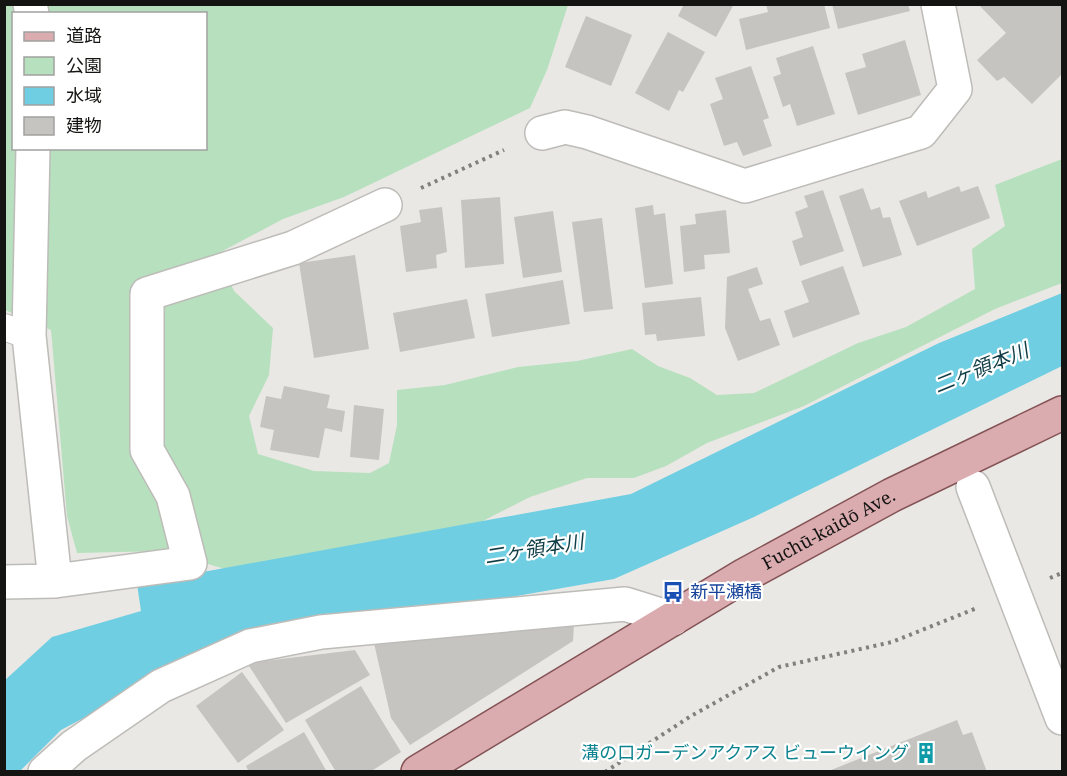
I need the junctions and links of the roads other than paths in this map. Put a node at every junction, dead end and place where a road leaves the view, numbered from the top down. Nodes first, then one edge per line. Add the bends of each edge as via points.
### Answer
1 (938, 4) edge
2 (543, 133) road end
3 (33, 150) edge
4 (385, 205) road end
5 (16, 332) edge
6 (1062, 413) edge
7 (973, 487) dead end
8 (55, 581) junction
9 (4, 582) edge
10 (673, 619) junction
11 (1062, 718) edge
12 (45, 771) edge
13 (418, 771) edge

1 - 2 street via 955,89 921,132 745,186 587,132 565,127
3 - 5 street
4 - 8 street via 293,248 147,294 147,450 173,496 190,563
5 - 8 street
6 - 10 main road, Fuchū-kaidō Ave. via 892,495
7 - 11 street
8 - 9 street
10 - 12 street via 625,604 321,632 250,646 161,686
10 - 13 main road, Fuchū-kaidō Ave.

